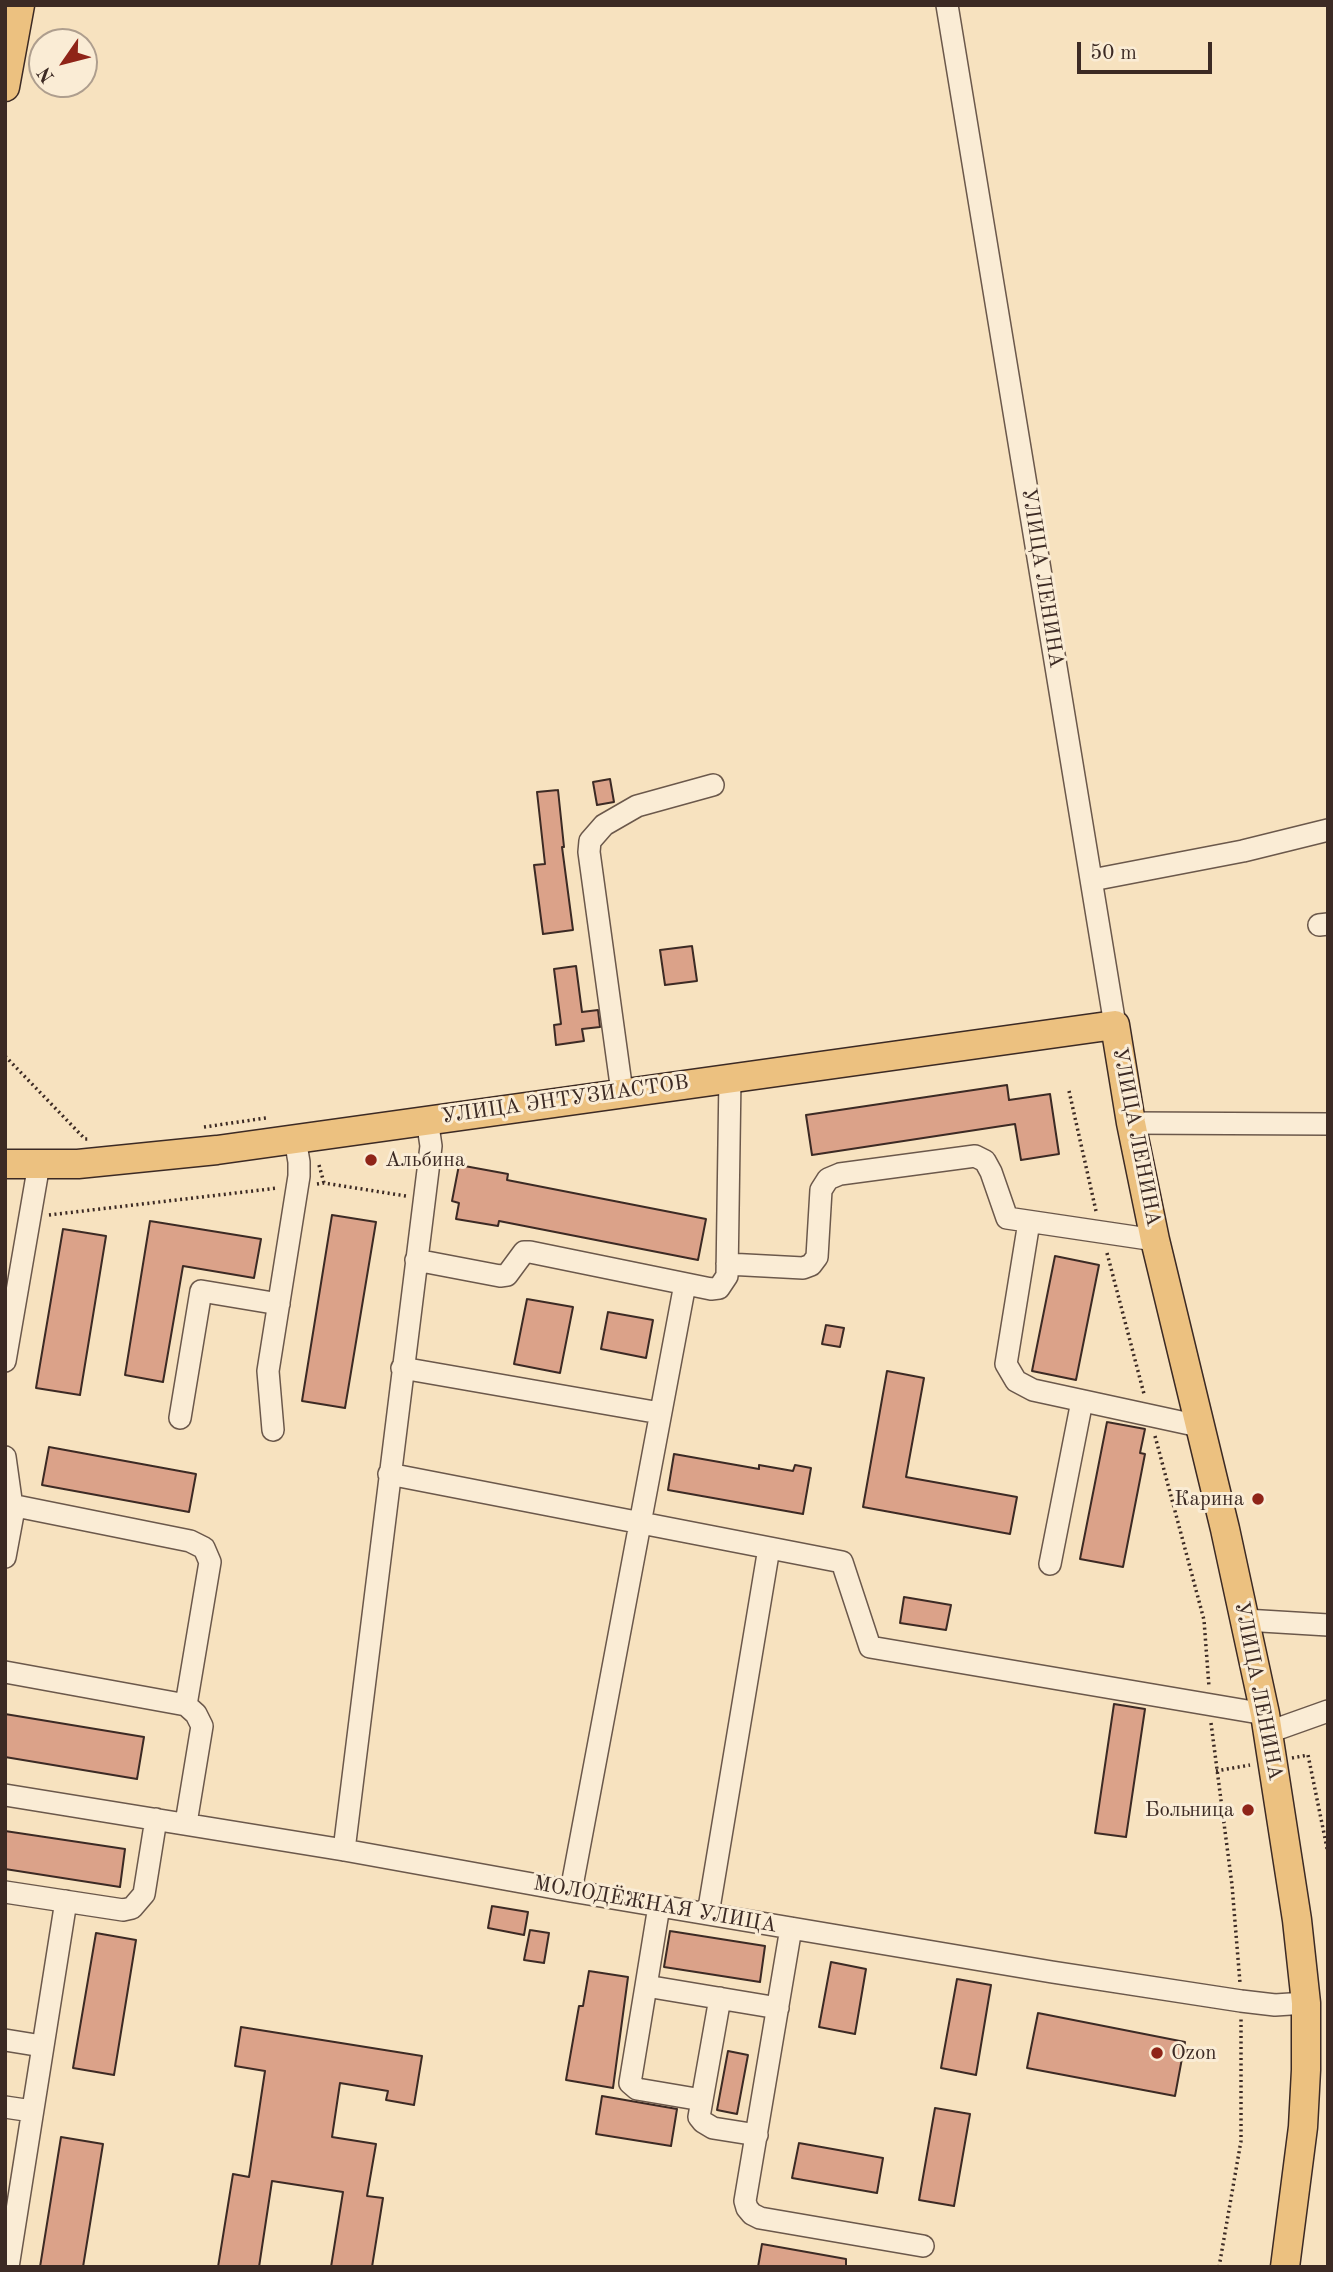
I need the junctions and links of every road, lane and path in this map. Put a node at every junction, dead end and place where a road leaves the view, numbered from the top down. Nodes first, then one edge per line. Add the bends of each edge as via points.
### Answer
1 (20, 5) edge
2 (947, 5) edge
3 (5, 87) edge
4 (713, 785) dead end
5 (1328, 830) edge
6 (1092, 880) junction
7 (1115, 1025) junction
8 (5, 1056) edge
9 (730, 1077) junction
10 (1069, 1091) dead end
11 (622, 1092) junction
12 (270, 1118) dead end
13 (427, 1119) junction
14 (1131, 1123) junction
15 (1328, 1124) edge
16 (192, 1129) dead end
17 (303, 1138) junction
18 (95, 1140) dead end
19 (16, 1165) edge
20 (324, 1183) junction
21 (298, 1186) junction
22 (424, 1199) junction
23 (30, 1214) junction
24 (1029, 1222) junction
25 (1101, 1231) junction
26 (1155, 1240) junction
27 (416, 1260) junction
28 (727, 1264) junction
29 (685, 1284) junction
30 (279, 1304) junction
31 (5, 1362) edge
32 (402, 1368) junction
33 (1083, 1401) junction
34 (660, 1413) junction
35 (1150, 1415) junction
36 (180, 1418) dead end
37 (1199, 1426) junction
38 (273, 1430) dead end
39 (5, 1457) edge
40 (389, 1474) junction
41 (12, 1505) junction
42 (640, 1522) junction
43 (769, 1548) junction
44 (5, 1557) edge
45 (1050, 1564) dead end
46 (1245, 1620) junction
47 (1328, 1625) edge
48 (5, 1672) edge
49 (186, 1705) junction
50 (1210, 1705) junction
51 (1328, 1711) edge
52 (1267, 1723) junction
53 (5, 1795) edge
54 (156, 1819) junction
55 (186, 1823) junction
56 (1328, 1832) edge
57 (344, 1850) junction
58 (1328, 1853) edge
59 (571, 1891) junction
60 (5, 1892) edge
61 (66, 1901) junction
62 (659, 1906) junction
63 (708, 1914) junction
64 (791, 1928) junction
65 (646, 1986) junction
66 (720, 1998) junction
67 (1241, 2001) junction
68 (1306, 2003) junction
69 (778, 2008) junction
70 (5, 2040) edge
71 (42, 2046) junction
72 (702, 2100) junction
73 (5, 2107) edge
74 (32, 2111) junction
75 (757, 2135) junction
76 (923, 2246) dead end
77 (8, 2267) edge
78 (1219, 2267) edge
79 (1285, 2267) edge

1 - 3 main road
2 - 6 street, УЛИЦА ЛЕНИНА
4 - 11 street via 637,806 604,825 590,841
5 - 6 street
6 - 7 street, УЛИЦА ЛЕНИНА
7 - 9 main road, УЛИЦА ЭНТУЗИАСТОВ
7 - 14 main road, УЛИЦА ЛЕНИНА
8 - 18 path via 85,1139
9 - 11 main road, УЛИЦА ЭНТУЗИАСТОВ
9 - 28 street
10 - 25 path
11 - 13 main road, УЛИЦА ЭНТУЗИАСТОВ
12 - 16 path
13 - 17 main road, УЛИЦА ЭНТУЗИАСТОВ
13 - 22 street via 431,1146
14 - 15 street
14 - 26 main road, УЛИЦА ЛЕНИНА
17 - 19 main road, УЛИЦА ЭНТУЗИАСТОВ via 122,1161
17 - 20 path
17 - 21 street
19 - 23 street
20 - 21 path
20 - 22 path
21 - 23 path via 54,1216
21 - 30 street
22 - 27 street
23 - 31 street
24 - 25 street
24 - 28 street via 1007,1218 991,1172 985,1161 975,1156 841,1174 828,1179 821,1190 817,1257 811,1265
24 - 33 street via 1006,1364 1016,1381 1033,1390
25 - 26 street
25 - 35 path
26 - 37 main road, УЛИЦА ЛЕНИНА
27 - 29 street via 500,1276 507,1275 524,1252 530,1252
27 - 32 street
28 - 29 street via 727,1276 719,1288
29 - 34 street
30 - 36 street via 201,1291
30 - 38 street via 268,1371
32 - 34 street
32 - 40 street
33 - 35 street
33 - 45 street
34 - 42 street
35 - 37 street
35 - 50 path via 1204,1620
37 - 46 main road, УЛИЦА ЛЕНИНА
39 - 41 street
40 - 42 street
40 - 57 street
41 - 44 street
41 - 49 street via 190,1541 204,1548 211,1562
42 - 43 street
42 - 59 street
43 - 50 street via 842,1562 870,1647
43 - 63 street
46 - 47 street
46 - 52 main road, УЛИЦА ЛЕНИНА
48 - 49 street
49 - 55 street via 202,1727
50 - 52 street
50 - 67 path
51 - 52 street
52 - 68 main road, УЛИЦА ЛЕНИНА
53 - 54 street, МОЛОДЁЖНАЯ УЛИЦА
54 - 55 street, МОЛОДЁЖНАЯ УЛИЦА
54 - 61 street via 139,1902 123,1910
55 - 57 street, МОЛОДЁЖНАЯ УЛИЦА
56 - 58 path via 1324,1833
57 - 59 street, МОЛОДЁЖНАЯ УЛИЦА
59 - 62 street, МОЛОДЁЖНАЯ УЛИЦА
60 - 61 street
61 - 71 street
62 - 63 street, МОЛОДЁЖНАЯ УЛИЦА
62 - 65 street
63 - 64 street, МОЛОДЁЖНАЯ УЛИЦА
64 - 67 street, МОЛОДЁЖНАЯ УЛИЦА
64 - 69 street
65 - 66 street
65 - 72 street via 630,2083 637,2089
66 - 69 street
66 - 72 street
67 - 68 street, МОЛОДЁЖНАЯ УЛИЦА
67 - 78 path via 1241,2141
68 - 79 main road, УЛИЦА ЛЕНИНА via 1303,2127
69 - 75 street
70 - 71 street
71 - 74 street
72 - 75 street via 699,2117 707,2125
73 - 74 street
74 - 77 street
75 - 76 street via 745,2201 752,2214

